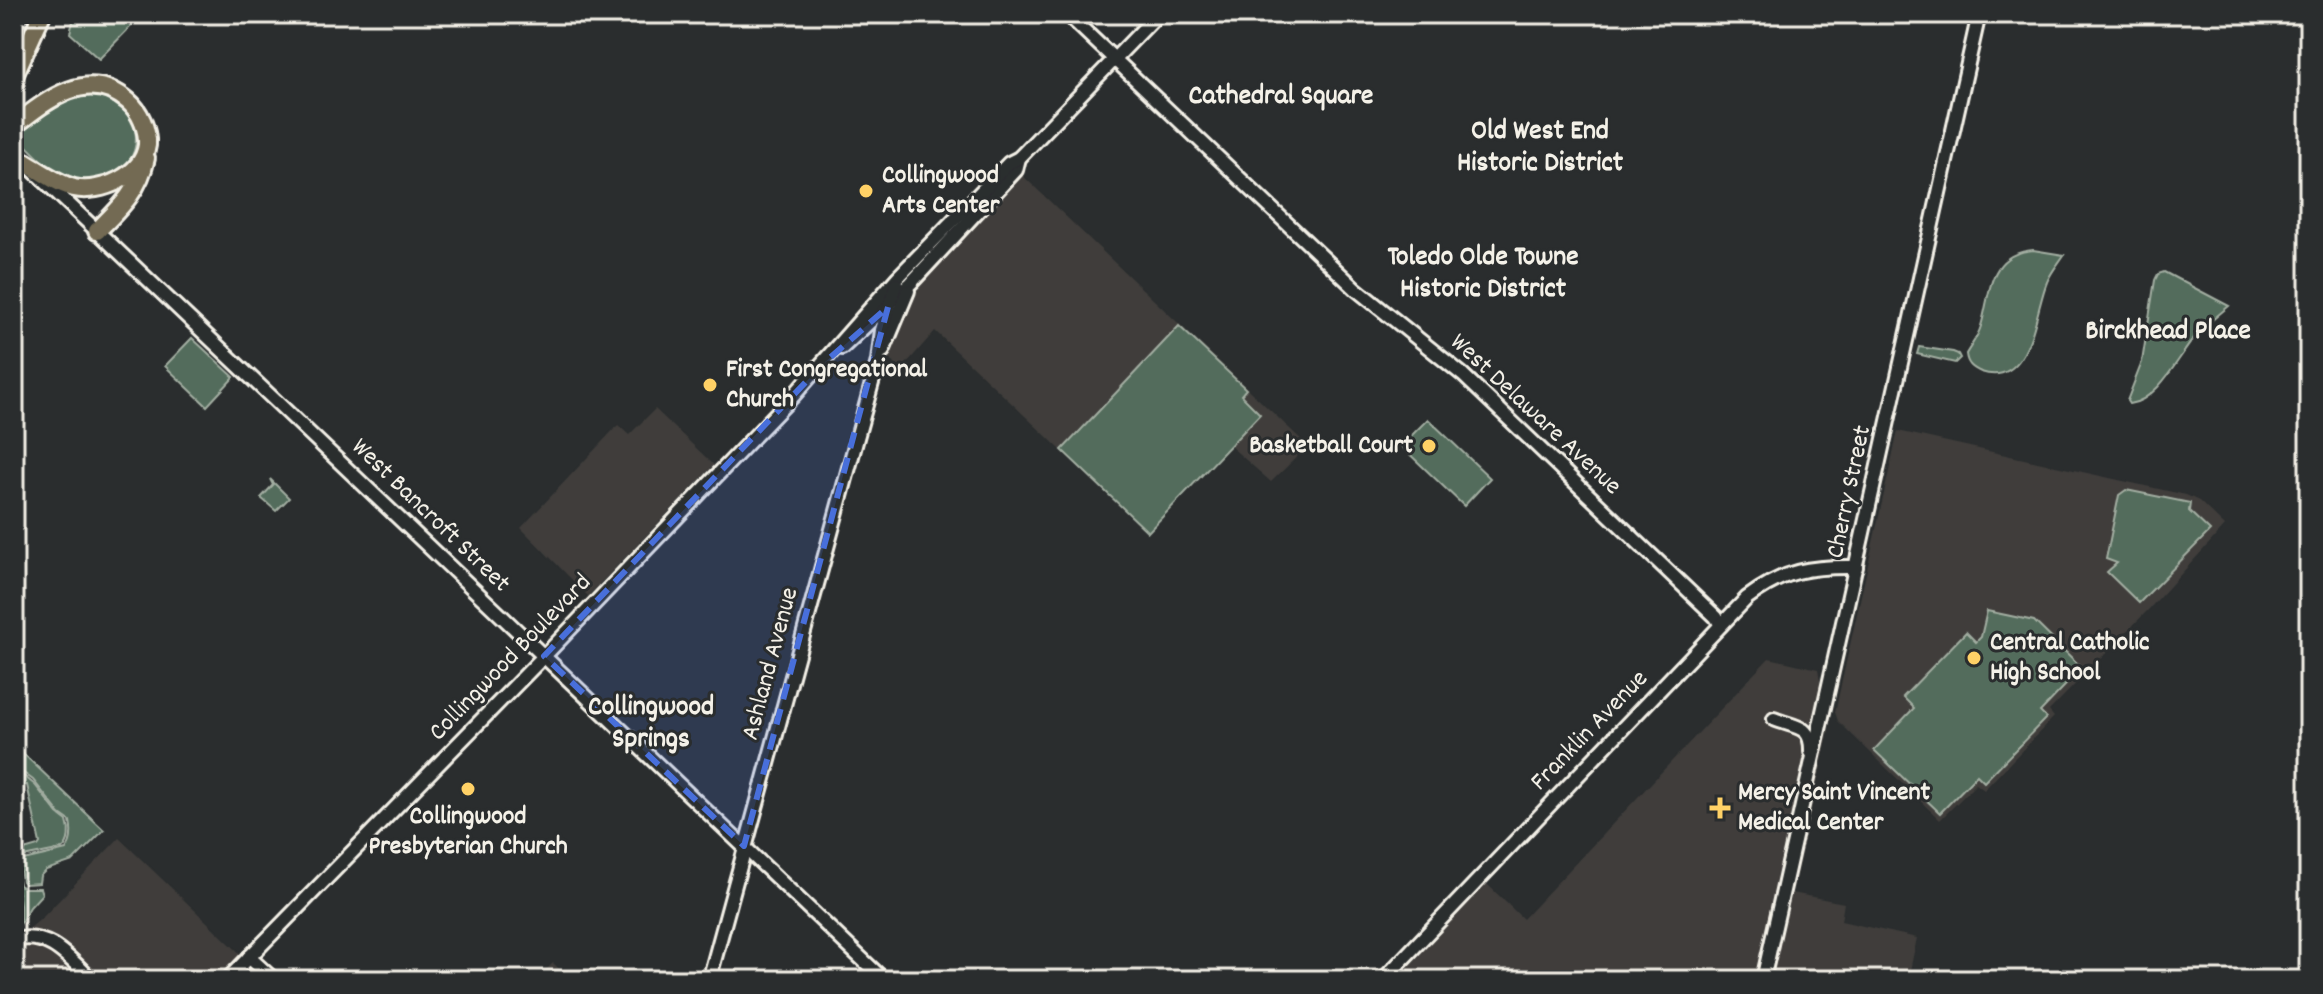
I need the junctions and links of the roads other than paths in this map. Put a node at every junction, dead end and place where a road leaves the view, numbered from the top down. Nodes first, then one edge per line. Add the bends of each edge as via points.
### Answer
1 (17, 14) edge
2 (42, 14) edge
3 (1067, 14) edge
4 (1158, 14) edge
5 (1979, 14) edge
6 (14, 21) edge
7 (1114, 59) junction
8 (14, 76) edge
9 (14, 126) edge
10 (146, 149) junction
11 (19, 157) edge
12 (968, 213) junction
13 (99, 233) junction
14 (898, 277) junction
15 (911, 283) junction
16 (888, 307) junction
17 (878, 361) junction
18 (824, 363) junction
19 (1856, 567) junction
20 (1721, 625) junction
21 (544, 656) junction
22 (1774, 719) dead end
23 (1810, 770) junction
24 (744, 846) junction
25 (14, 940) edge
26 (249, 957) junction
27 (92, 980) edge
28 (227, 980) edge
29 (274, 980) edge
30 (709, 980) edge
31 (884, 980) edge
32 (1383, 980) edge
33 (1763, 980) edge

1 - 6 highway
2 - 8 highway
3 - 7 street, West Delaware Avenue
4 - 7 street, Collingwood Boulevard
5 - 19 street, Cherry Street
7 - 12 street, Collingwood Boulevard via 1009,163
7 - 20 street, West Delaware Avenue via 1356,289 1463,375
9 - 10 highway via 48,101 90,85 117,93 134,106 146,134
10 - 11 highway via 122,178 96,188 66,185
10 - 13 highway via 136,188
11 - 13 street, West Bancroft Street
12 - 14 street, Collingwood Boulevard
12 - 15 street, Collingwood Boulevard
13 - 21 street, West Bancroft Street
14 - 16 street, Ashland Avenue
14 - 18 street, Collingwood Boulevard
15 - 16 street, Collingwood Boulevard
15 - 17 street, Ashland Avenue
16 - 17 street, Ashland Avenue
16 - 18 street, Collingwood Boulevard
17 - 24 street, Ashland Avenue
18 - 21 street, Collingwood Boulevard
19 - 20 street, Franklin Avenue via 1783,575 1747,598
19 - 23 street, Cherry Street
20 - 32 street, Franklin Avenue
21 - 24 street, West Bancroft Street
21 - 26 street, Collingwood Boulevard
22 - 23 street via 1808,734
23 - 33 street, Cherry Street
24 - 30 street, Ashland Avenue
24 - 31 street, West Bancroft Street
25 - 27 street via 30,937 55,945
26 - 28 street, Collingwood Boulevard
26 - 29 street

